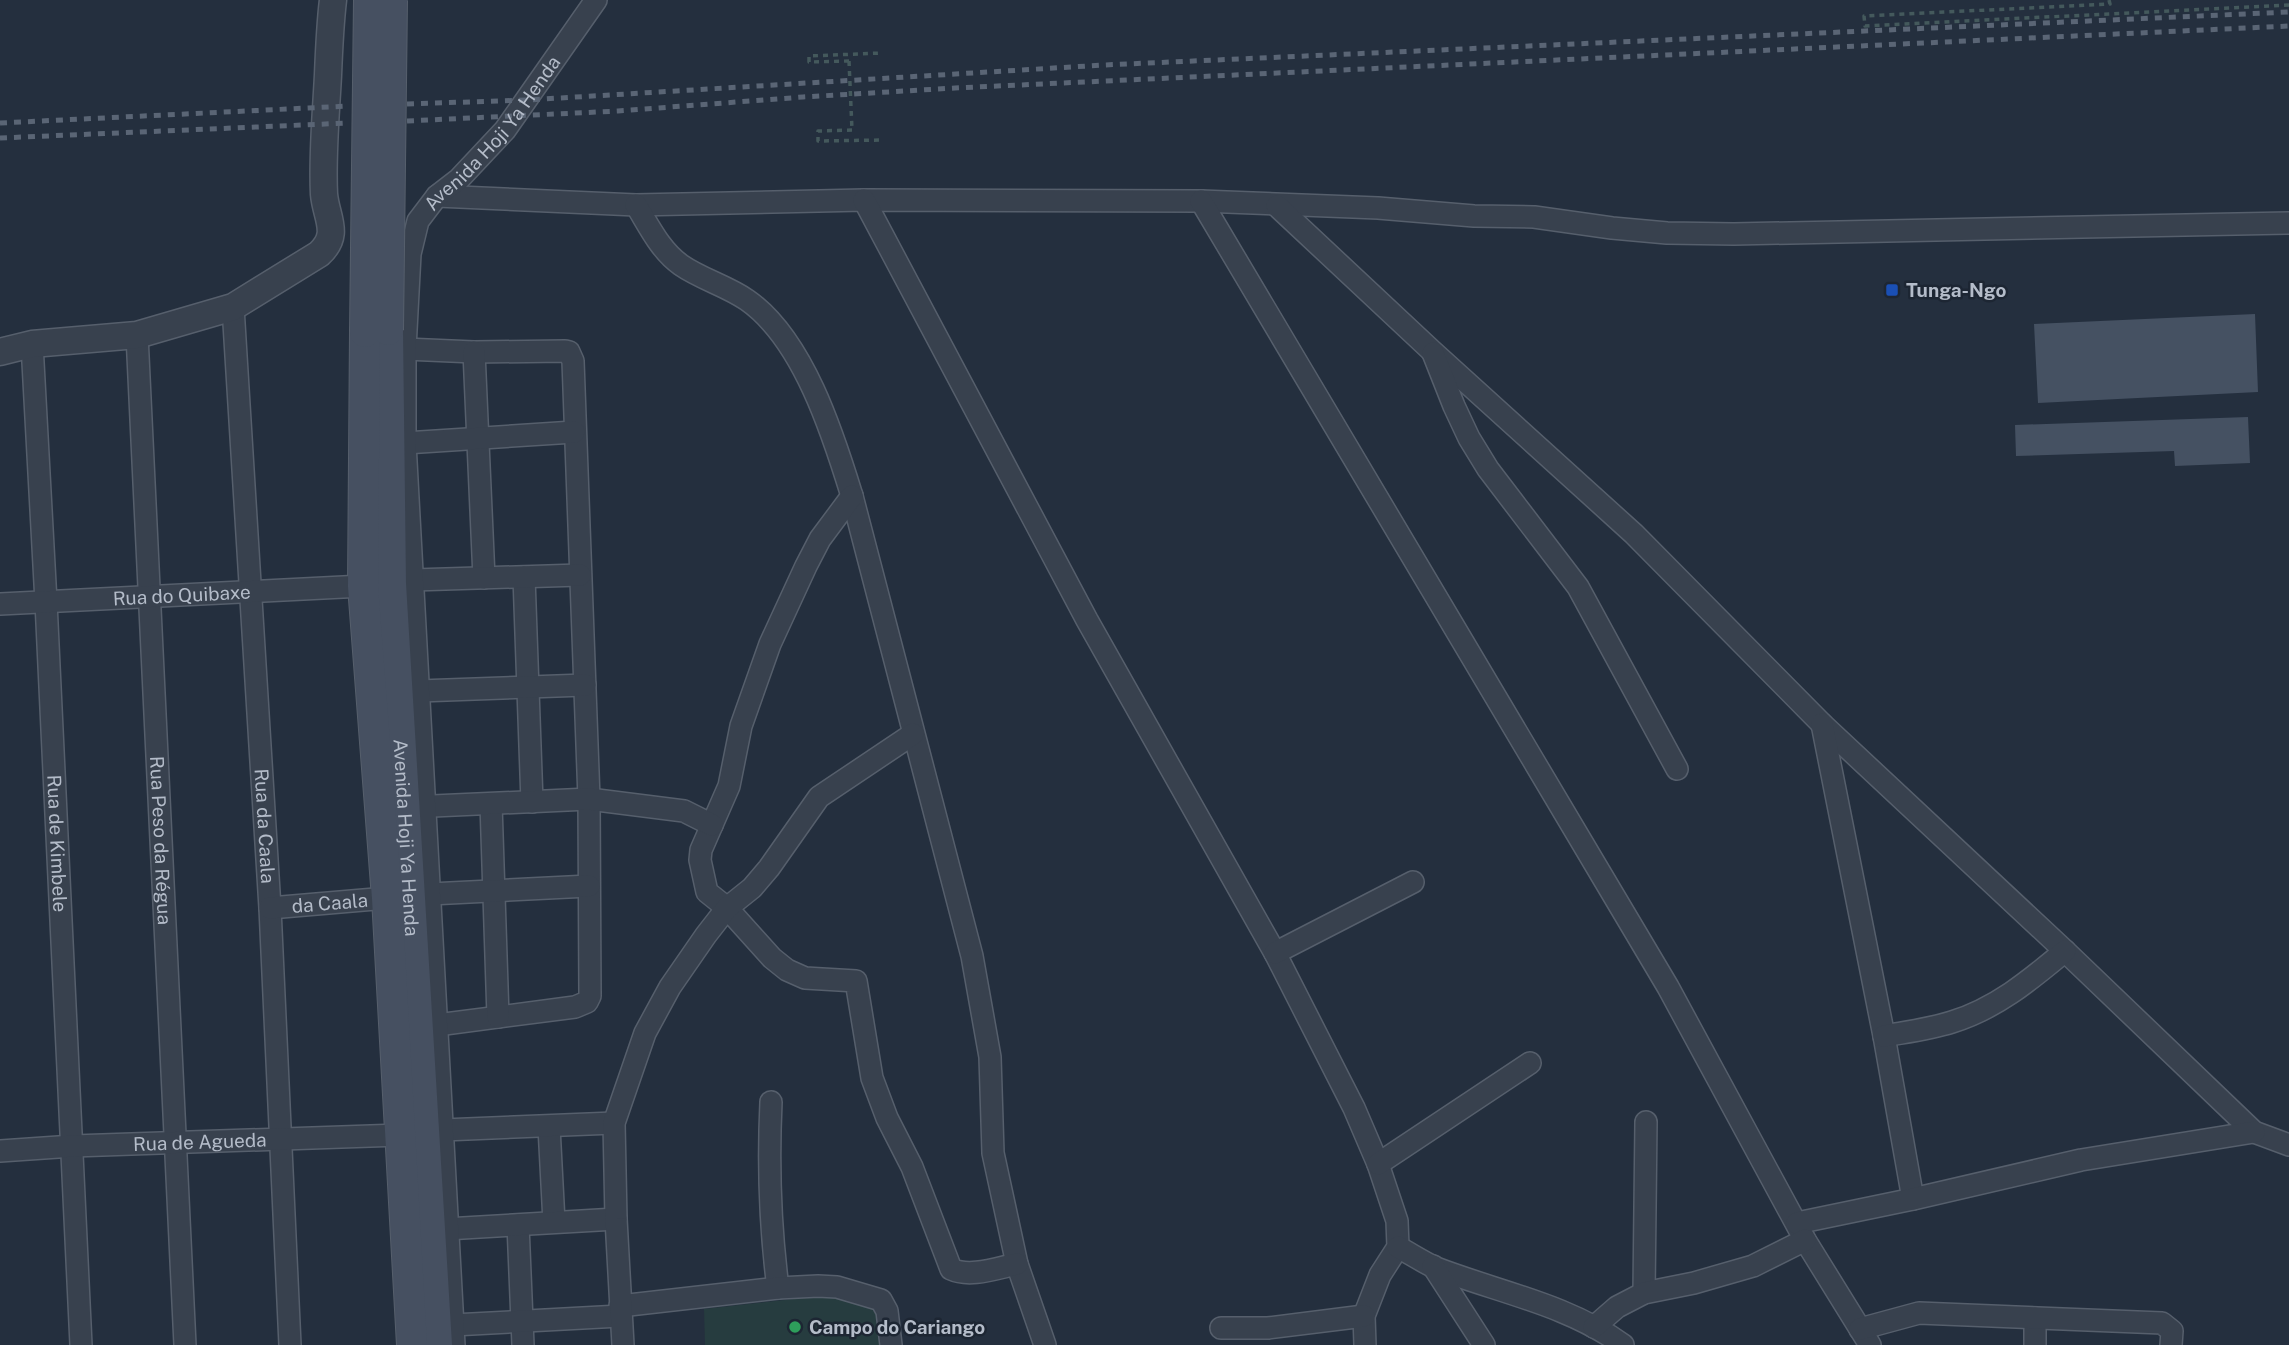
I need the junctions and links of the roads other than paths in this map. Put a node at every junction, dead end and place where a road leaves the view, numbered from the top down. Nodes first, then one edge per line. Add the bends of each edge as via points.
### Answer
1 (333, 0) edge
2 (369, 0) edge
3 (393, 0) edge
4 (596, 0) edge
5 (437, 196) junction
6 (864, 200) junction
7 (1200, 201) junction
8 (636, 205) junction
9 (1277, 206) junction
10 (2289, 223) edge
11 (233, 307) junction
12 (137, 335) junction
13 (386, 337) junction
14 (32, 344) junction
15 (1432, 351) junction
16 (0, 352) edge
17 (474, 352) junction
18 (574, 432) junction
19 (478, 438) junction
20 (405, 443) junction
21 (852, 496) junction
22 (580, 575) junction
23 (524, 577) junction
24 (484, 578) junction
25 (413, 580) junction
26 (363, 586) junction
27 (252, 593) junction
28 (149, 597) junction
29 (46, 602) junction
30 (0, 604) edge
31 (585, 685) junction
32 (528, 688) junction
33 (419, 691) junction
34 (1822, 724) junction
35 (913, 734) junction
36 (1677, 769) dead end
37 (589, 799) junction
38 (532, 802) junction
39 (491, 804) junction
40 (415, 807) junction
41 (712, 825) junction
42 (1413, 882) dead end
43 (589, 886) junction
44 (494, 890) junction
45 (430, 894) junction
46 (387, 898) junction
47 (270, 908) junction
48 (727, 908) junction
49 (2066, 951) junction
50 (1275, 953) junction
51 (498, 1017) junction
52 (438, 1025) junction
53 (1884, 1036) junction
54 (1530, 1063) dead end
55 (771, 1102) dead end
56 (1646, 1122) dead end
57 (614, 1123) junction
58 (549, 1126) junction
59 (443, 1130) junction
60 (2254, 1132) junction
61 (400, 1135) junction
62 (279, 1139) junction
63 (174, 1143) junction
64 (2289, 1145) edge
65 (73, 1146) junction
66 (0, 1151) edge
67 (1378, 1164) junction
68 (1913, 1199) junction
69 (616, 1219) junction
70 (554, 1222) junction
71 (517, 1225) junction
72 (446, 1229) junction
73 (1801, 1232) junction
74 (1398, 1247) junction
75 (1017, 1264) junction
76 (1433, 1266) junction
77 (778, 1288) junction
78 (1644, 1293) junction
79 (620, 1311) junction
80 (1364, 1316) junction
81 (2035, 1318) junction
82 (522, 1322) junction
83 (1594, 1327) junction
84 (1221, 1328) dead end
85 (1865, 1337) edge
86 (448, 1338) edge
87 (1614, 1343) edge
88 (80, 1345) edge
89 (185, 1345) edge
90 (290, 1345) edge
91 (412, 1345) edge
92 (523, 1345) edge
93 (623, 1345) edge
94 (891, 1345) edge
95 (1045, 1345) edge
96 (1365, 1345) edge
97 (1484, 1345) edge
98 (2035, 1345) edge
99 (2171, 1345) edge

1 - 11 street via 324,196 331,236 319,254
2 - 13 main road, bridge
3 - 13 main road, bridge
4 - 5 street, Avenida Hoji Ya Henda via 505,130 459,180
5 - 8 street
5 - 13 street, Avenida Hoji Ya Henda via 418,221
6 - 7 street
6 - 8 street
6 - 50 street via 1087,620
7 - 9 street
7 - 73 street via 1668,987
8 - 21 street via 666,253 747,300 784,337 830,424
9 - 10 street via 1534,217 1694,233
9 - 15 street
11 - 12 street
11 - 27 street, Rua da Caala
12 - 14 street
12 - 28 street, Rua Peso da Régua
13 - 17 street
13 - 20 street, Avenida Hoji Ya Henda
13 - 26 main road, Avenida Hoji Ya Henda
13 - 40 main road, Avenida Hoji Ya Henda via 391,583
14 - 16 street
14 - 29 street, Rua de Kimbele
15 - 34 street via 1634,534
15 - 36 street via 1469,438 1577,587
17 - 18 street via 569,352
17 - 19 street
18 - 19 street
18 - 22 street
19 - 20 street
19 - 24 street
20 - 25 street, Avenida Hoji Ya Henda
21 - 35 street
21 - 41 street via 820,539 770,644 741,726 729,786
22 - 23 street
22 - 31 street
23 - 24 street
23 - 32 street
24 - 25 street
25 - 33 street, Avenida Hoji Ya Henda
26 - 27 street, Rua do Quibaxe
26 - 46 main road, Avenida Hoji Ya Henda
27 - 28 street, Rua do Quibaxe
27 - 47 street, Rua da Caala
28 - 29 street, Rua do Quibaxe
28 - 63 street, Rua Peso da Régua
29 - 30 street, Rua do Quibaxe
29 - 65 street, Rua de Kimbele
31 - 32 street
31 - 37 street
32 - 33 street
32 - 38 street
33 - 40 street, Avenida Hoji Ya Henda
34 - 49 street
34 - 53 street
35 - 48 street via 819,797 769,868
35 - 75 street via 983,1010 992,1079 993,1153
37 - 38 street
37 - 41 street via 684,811
37 - 43 street
38 - 39 street
39 - 40 street
39 - 44 street
40 - 45 street, Avenida Hoji Ya Henda
40 - 86 main road, Avenida Hoji Ya Henda
41 - 48 street via 701,850 701,870 707,892
42 - 50 street
43 - 44 street
43 - 51 street via 589,999 575,1007
44 - 45 street
44 - 51 street
45 - 52 street, Avenida Hoji Ya Henda
46 - 47 street, da Caala
46 - 61 main road, Avenida Hoji Ya Henda
47 - 62 street, Rua da Caala
48 - 57 street via 657,1009
48 - 75 street via 787,971 805,978 853,980 857,984 872,1078 951,1269 972,1272
49 - 53 street via 2007,997 1981,1010 1950,1022
49 - 60 street
50 - 67 street
51 - 52 street
52 - 59 street, Avenida Hoji Ya Henda
53 - 68 street
54 - 67 street
55 - 77 street via 771,1220
56 - 78 street
57 - 58 street
57 - 69 street
58 - 59 street
58 - 70 street
59 - 72 street, Avenida Hoji Ya Henda
60 - 64 street
60 - 68 street via 2081,1160
61 - 62 street, Rua de Agueda
61 - 91 main road, Avenida Hoji Ya Henda
62 - 63 street, Rua de Agueda
62 - 90 street, Rua da Caala
63 - 65 street, Rua de Agueda
63 - 89 street, Rua Peso da Régua
65 - 66 street, Rua de Agueda
65 - 88 street, Rua de Kimbele
67 - 74 street via 1397,1221
68 - 73 street
69 - 70 street
69 - 79 street
70 - 71 street
71 - 72 street
71 - 82 street
72 - 86 street, Avenida Hoji Ya Henda
73 - 78 street via 1753,1266
73 - 85 street
74 - 76 street
74 - 80 street via 1380,1275
75 - 95 street
76 - 83 street
76 - 97 street
77 - 79 street
77 - 94 street via 837,1287 881,1300
78 - 83 street via 1617,1307
79 - 82 street
79 - 93 street
80 - 84 street via 1268,1328
80 - 96 street
81 - 85 street via 1919,1313
81 - 98 street
81 - 99 street via 2162,1323 2172,1331
82 - 86 street
82 - 92 street
83 - 87 street

